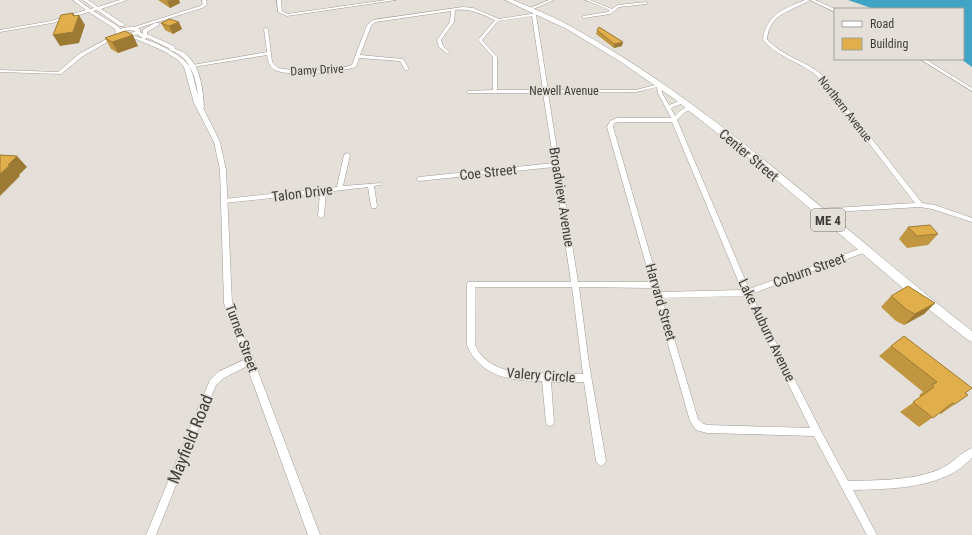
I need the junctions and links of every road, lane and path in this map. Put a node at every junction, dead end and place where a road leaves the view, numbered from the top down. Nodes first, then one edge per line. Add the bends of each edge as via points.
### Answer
1 (75, 0) edge
2 (86, 0) edge
3 (114, 0) edge
4 (125, 0) edge
5 (204, 0) edge
6 (279, 0) edge
7 (394, 0) edge
8 (508, 0) edge
9 (552, 0) edge
10 (587, 0) edge
11 (616, 0) edge
12 (808, 0) edge
13 (812, 0) edge
14 (646, 3) dead end
15 (625, 5) junction
16 (96, 7) junction
17 (453, 9) junction
18 (530, 9) junction
19 (87, 10) junction
20 (612, 10) junction
21 (834, 11) edge
22 (536, 14) junction
23 (584, 17) dead end
24 (165, 20) junction
25 (497, 20) junction
26 (157, 24) junction
27 (0, 28) edge
28 (266, 29) dead end
29 (135, 30) junction
30 (0, 31) edge
31 (118, 33) junction
32 (126, 37) junction
33 (172, 49) junction
34 (268, 53) junction
35 (448, 53) dead end
36 (81, 55) junction
37 (358, 56) junction
38 (924, 60) edge
39 (194, 66) junction
40 (187, 67) junction
41 (407, 69) dead end
42 (0, 71) edge
43 (659, 84) junction
44 (972, 90) edge
45 (546, 91) junction
46 (468, 92) dead end
47 (496, 92) junction
48 (687, 105) junction
49 (668, 110) junction
50 (201, 111) junction
51 (674, 120) junction
52 (347, 156) dead end
53 (557, 165) junction
54 (419, 179) dead end
55 (379, 184) dead end
56 (372, 185) junction
57 (340, 188) junction
58 (323, 190) junction
59 (224, 201) junction
60 (920, 205) junction
61 (374, 206) dead end
62 (817, 211) junction
63 (321, 216) dead end
64 (972, 220) edge
65 (864, 250) junction
66 (575, 285) junction
67 (656, 285) junction
68 (747, 293) junction
69 (659, 295) junction
70 (972, 337) edge
71 (250, 361) junction
72 (546, 376) junction
73 (588, 378) junction
74 (550, 422) dead end
75 (817, 432) junction
76 (972, 452) edge
77 (602, 461) dead end
78 (846, 486) junction
79 (151, 535) edge
80 (314, 535) edge
81 (872, 535) edge

1 - 19 main road
2 - 16 main road
3 - 16 main road
4 - 16 main road
5 - 24 street via 203,7
6 - 7 street via 278,9 284,14
8 - 18 highway, Center Street / ME 4
9 - 18 street
10 - 20 street
11 - 15 street
12 - 60 street, Northern Avenue via 775,17 767,29 765,39 773,48 807,65 819,75
13 - 21 street
14 - 15 street
15 - 20 street
16 - 19 main road
16 - 29 main road via 120,24
17 - 25 street via 470,8
17 - 35 street via 450,27 440,40 440,46
17 - 37 street via 372,22
18 - 22 highway, Center Street / ME 4
19 - 27 main road
19 - 30 main road via 41,25
19 - 31 main road via 117,28
20 - 23 street
22 - 25 street
22 - 43 highway, Center Street / ME 4 via 575,31
22 - 45 street, Broadview Avenue
24 - 26 street
24 - 29 street
25 - 47 street via 480,40 495,57
26 - 29 street
26 - 33 main road via 145,31 145,35
28 - 34 street, Damy Drive
29 - 31 main road
29 - 32 main road
29 - 33 main road via 143,37
31 - 32 main road via 118,36
31 - 36 street
32 - 36 street
32 - 40 main road via 137,38 166,50
33 - 39 main road via 184,55
34 - 37 street, Damy Drive via 273,67 286,72 352,67
34 - 39 street
36 - 42 street via 59,73
37 - 41 street via 401,60
38 - 44 street
39 - 40 street
39 - 50 main road, Turner Street via 200,88
40 - 50 main road, Turner Street via 196,103
43 - 45 street, Newell Avenue via 636,91
43 - 48 highway, Center Street / ME 4
43 - 49 street, Lake Auburn Avenue
45 - 47 street, Newell Avenue
45 - 53 street, Broadview Avenue
46 - 47 street, Newell Avenue
48 - 49 street via 672,105
48 - 51 street
48 - 62 highway, Center Street / ME 4
49 - 51 street, Lake Auburn Avenue
50 - 59 main road, Turner Street via 220,151
51 - 67 street, Harvard Street via 617,120 610,124
51 - 68 street, Lake Auburn Avenue
52 - 57 street
53 - 54 street, Coe Street
53 - 66 street, Broadview Avenue
55 - 56 street, Talon Drive
56 - 57 street, Talon Drive
56 - 61 street
57 - 58 street, Talon Drive
58 - 59 street, Talon Drive
58 - 63 street
59 - 71 main road, Turner Street via 228,303
60 - 62 street
60 - 64 street
62 - 65 highway, Center Street / ME 4
65 - 68 street, Coburn Street
65 - 70 highway, Center Street / ME 4
66 - 67 street
66 - 72 street, Valery Circle via 471,284 470,326 473,351 484,362 503,374
66 - 73 street, Broadview Avenue
67 - 69 street, Harvard Street
68 - 69 street, Coburn Street
68 - 75 street, Lake Auburn Avenue
69 - 75 street, Harvard Street via 694,421 699,427
71 - 79 street, Mayfield Road via 213,383
71 - 80 main road, Turner Street
72 - 73 street, Valery Circle
72 - 74 street
73 - 77 street, Broadview Avenue
75 - 78 street, Lake Auburn Avenue
76 - 78 street via 957,464 936,475 908,481
78 - 81 street, Lake Auburn Avenue

